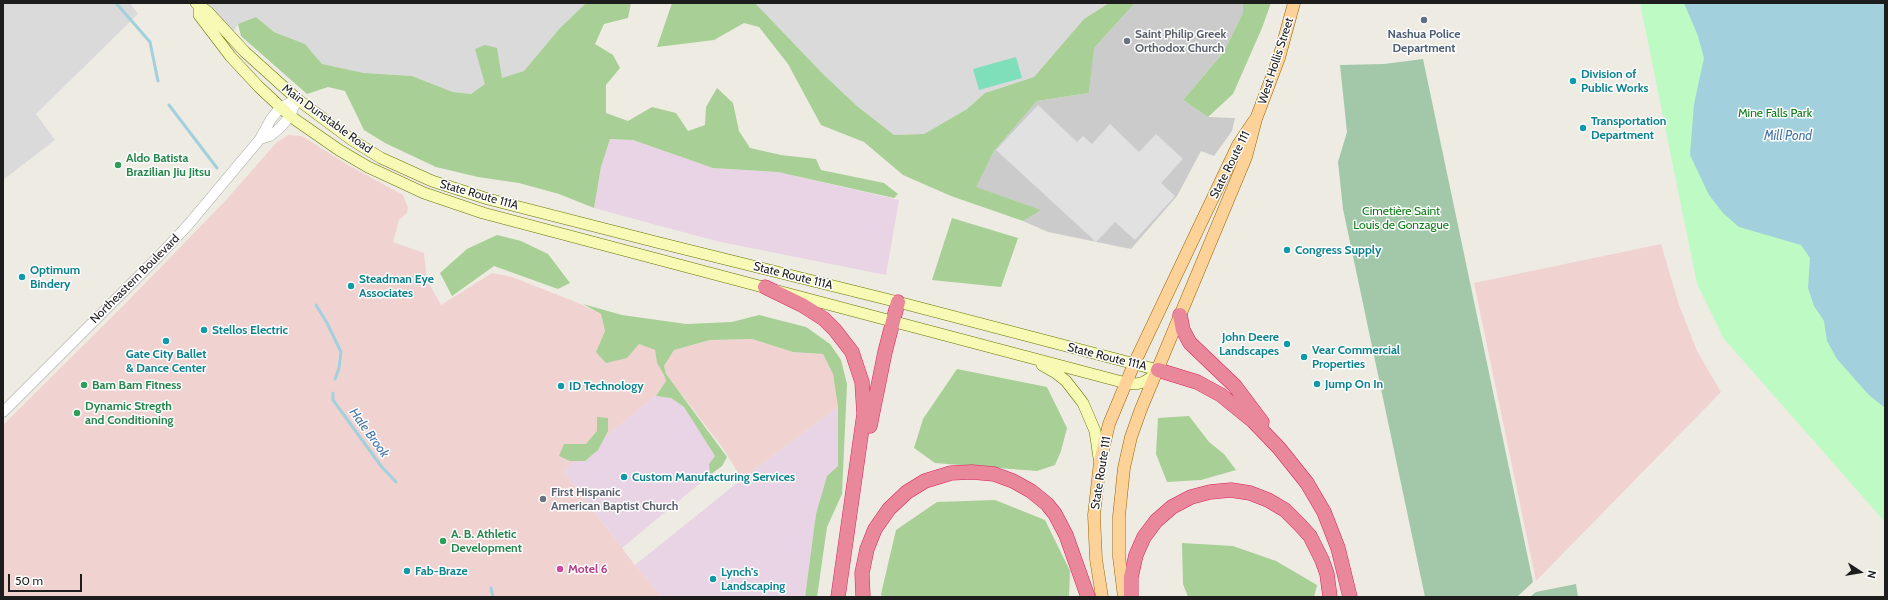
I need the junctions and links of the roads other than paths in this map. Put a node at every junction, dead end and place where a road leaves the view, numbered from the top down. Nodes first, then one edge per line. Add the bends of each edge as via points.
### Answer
1 (1294, 3) edge
2 (197, 5) edge
3 (297, 100) junction
4 (280, 108) junction
5 (290, 116) junction
6 (1256, 119) junction
7 (260, 139) junction
8 (432, 181) joint
9 (424, 193) joint
10 (764, 287) junction
11 (898, 302) junction
12 (1180, 315) junction
13 (893, 321) junction
14 (1018, 354) junction
15 (1134, 364) junction
16 (1158, 370) junction
17 (1126, 383) junction
18 (3, 412) edge
19 (1279, 448) junction
20 (1100, 462) junction
21 (838, 597) edge
22 (863, 597) edge
23 (1088, 597) edge
24 (1102, 597) edge
25 (1124, 597) edge
26 (1131, 597) edge
27 (1330, 597) edge
28 (1350, 597) edge

1 - 6 main road, West Hollis Street via 1275,70
2 - 3 main road, Main Dunstable Road via 208,12 245,52
2 - 4 main road, Main Dunstable Road via 199,15 216,38 242,70
3 - 4 street, Northeastern Boulevard
3 - 5 street, Northeastern Boulevard
3 - 8 main road, Main Dunstable Road via 381,158
4 - 5 main road, Main Dunstable Road
4 - 7 street, Northeastern Boulevard
5 - 7 street, Northeastern Boulevard via 270,136
5 - 9 main road, Main Dunstable Road via 368,167
6 - 12 main road, State Route 111 via 1246,157
6 - 15 main road, State Route 111 via 1238,145
7 - 18 street, Northeastern Boulevard via 188,225
8 - 11 main road, State Route 111A via 488,199 652,242
9 - 10 main road, State Route 111A via 483,213
10 - 13 main road, State Route 111A
10 - 21 highway via 802,305 830,324 849,347 864,390 864,414
11 - 13 highway
11 - 15 main road, State Route 111A
12 - 16 main road, State Route 111
12 - 19 highway via 1183,330 1190,343 1240,392
13 - 14 main road, State Route 111A
13 - 21 highway via 883,359
14 - 17 main road, State Route 111A
14 - 20 main road via 1056,373 1074,390 1092,424
15 - 16 main road, State Route 111A
15 - 17 main road, State Route 111
16 - 17 main road, State Route 111A via 1144,382
16 - 19 highway via 1198,382 1221,395 1250,418
16 - 25 main road, State Route 111 via 1136,422 1123,473 1118,534
17 - 20 main road, State Route 111 via 1109,424
19 - 28 highway via 1309,486 1324,512 1338,548
20 - 24 main road, State Route 111 via 1095,495 1094,532
22 - 23 highway via 862,573 866,549 875,529 889,509 907,492 926,481 951,474 972,472 994,474 1013,480 1047,504 1066,535
26 - 27 highway via 1131,576 1136,556 1156,521 1172,507 1191,497 1231,490 1250,493 1268,500 1285,510 1300,525 1310,536 1322,560

